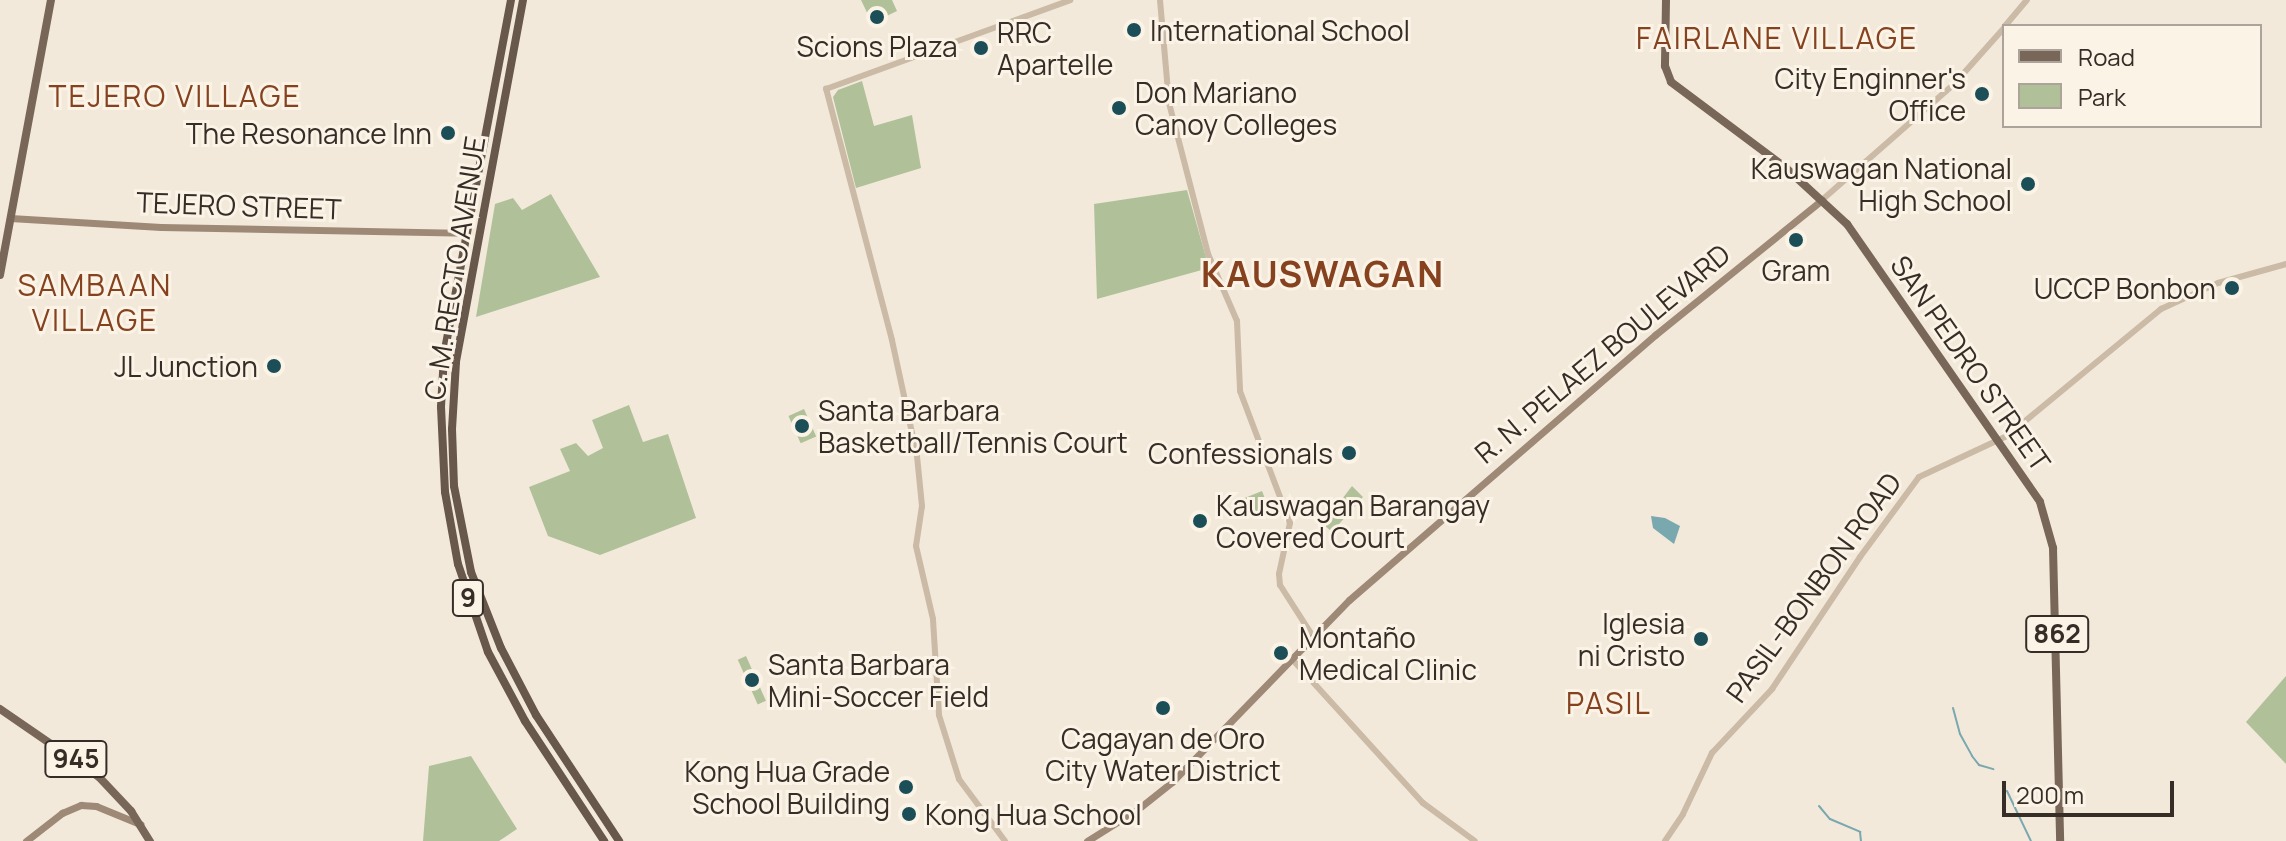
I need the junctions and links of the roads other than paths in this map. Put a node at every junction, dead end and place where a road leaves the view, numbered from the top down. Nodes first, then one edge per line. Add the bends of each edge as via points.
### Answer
1 (51, 0) edge
2 (511, 0) edge
3 (523, 0) edge
4 (1070, 0) edge
5 (1160, 0) edge
6 (1666, 0) edge
7 (2027, 0) edge
8 (2007, 24) edge
9 (2002, 30) edge
10 (1822, 200) junction
11 (10, 218) junction
12 (467, 233) junction
13 (2286, 264) edge
14 (0, 275) edge
15 (453, 306) junction
16 (465, 309) junction
17 (450, 321) junction
18 (463, 324) junction
19 (1999, 441) junction
20 (462, 530) junction
21 (451, 533) junction
22 (1312, 635) junction
23 (1291, 658) junction
24 (0, 709) edge
25 (140, 824) junction
26 (616, 837) edge
27 (26, 841) edge
28 (150, 841) edge
29 (604, 841) edge
30 (1005, 841) edge
31 (1087, 841) edge
32 (1475, 841) edge
33 (1665, 841) edge
34 (2060, 841) edge

1 - 11 main road
2 - 12 highway, C. M. RECTO AVENUE / 9
3 - 16 highway, C. M. RECTO AVENUE / 9
4 - 30 street via 826,89 889,325 917,456 922,506 916,546 933,619 939,715 959,779
5 - 22 street via 1169,103 1208,254 1237,321 1240,391 1290,523 1280,585
6 - 10 main road, SAN PEDRO STREET / 862 via 1665,66 1671,82
7 - 8 street, R. N. PELAEZ BOULEVARD
9 - 10 street, R. N. PELAEZ BOULEVARD via 1955,83
10 - 19 main road, SAN PEDRO STREET / 862 via 1847,224
10 - 22 main road, R. N. PELAEZ BOULEVARD via 1655,335
11 - 12 main road, TEJERO STREET via 161,227
11 - 14 main road
12 - 15 highway, C. M. RECTO AVENUE / 9
13 - 19 street, PASIL-BONBON ROAD via 2218,283 2161,309
15 - 16 highway
15 - 17 highway, C. M. RECTO AVENUE / 9
16 - 18 highway, C. M. RECTO AVENUE / 9
17 - 18 highway
17 - 21 highway, C. M. RECTO AVENUE / 9 via 441,407
18 - 20 highway, C. M. RECTO AVENUE / 9 via 452,429
19 - 33 street, PASIL-BONBON ROAD via 1909,486 1772,689 1712,753
19 - 34 main road, SAN PEDRO STREET / 862 via 2040,502 2053,548
20 - 21 highway
20 - 26 highway, C. M. RECTO AVENUE / 9 via 487,616 515,677
21 - 29 highway, C. M. RECTO AVENUE / 9 via 469,602 503,683
22 - 23 main road, R. N. PELAEZ BOULEVARD
23 - 31 main road, R. N. PELAEZ BOULEVARD via 1172,782
23 - 32 street via 1423,803
24 - 25 main road, 945 via 99,777
25 - 27 main road via 81,805
25 - 28 main road, 945
26 - 29 highway

